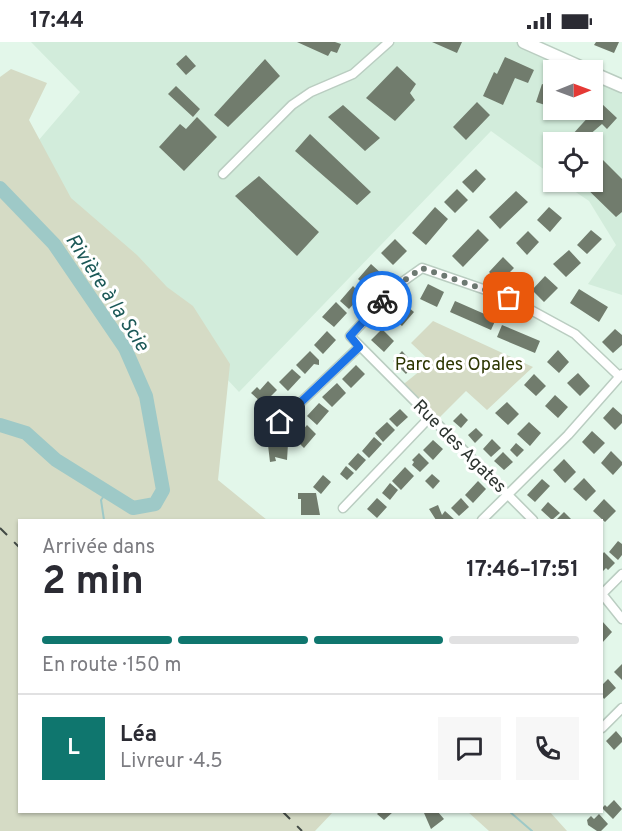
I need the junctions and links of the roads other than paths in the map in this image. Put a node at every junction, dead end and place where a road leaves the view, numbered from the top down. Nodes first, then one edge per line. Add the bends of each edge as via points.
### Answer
1 (389, 42) edge
2 (531, 43) edge
3 (566, 60) edge
4 (603, 78) edge
5 (622, 86) edge
6 (224, 174) dead end
7 (359, 347) junction
8 (621, 375) edge
9 (430, 417) junction
10 (280, 422) dead end
11 (509, 494) junction
12 (343, 508) dead end
13 (483, 519) edge
14 (532, 519) edge
15 (622, 574) edge
16 (603, 593) edge
17 (603, 595) edge
18 (622, 619) edge
19 (622, 708) edge
20 (603, 727) edge

1 - 6 street via 353,74 292,105
2 - 3 main road
4 - 5 main road
7 - 8 street via 350,336 398,285 422,268 509,298 575,334
7 - 9 street, Rue des Agates
7 - 10 street
8 - 11 street
9 - 11 street, Rue des Agates
9 - 12 street
11 - 13 street
11 - 14 street, Rue des Agates
15 - 16 street
17 - 18 street
19 - 20 street

